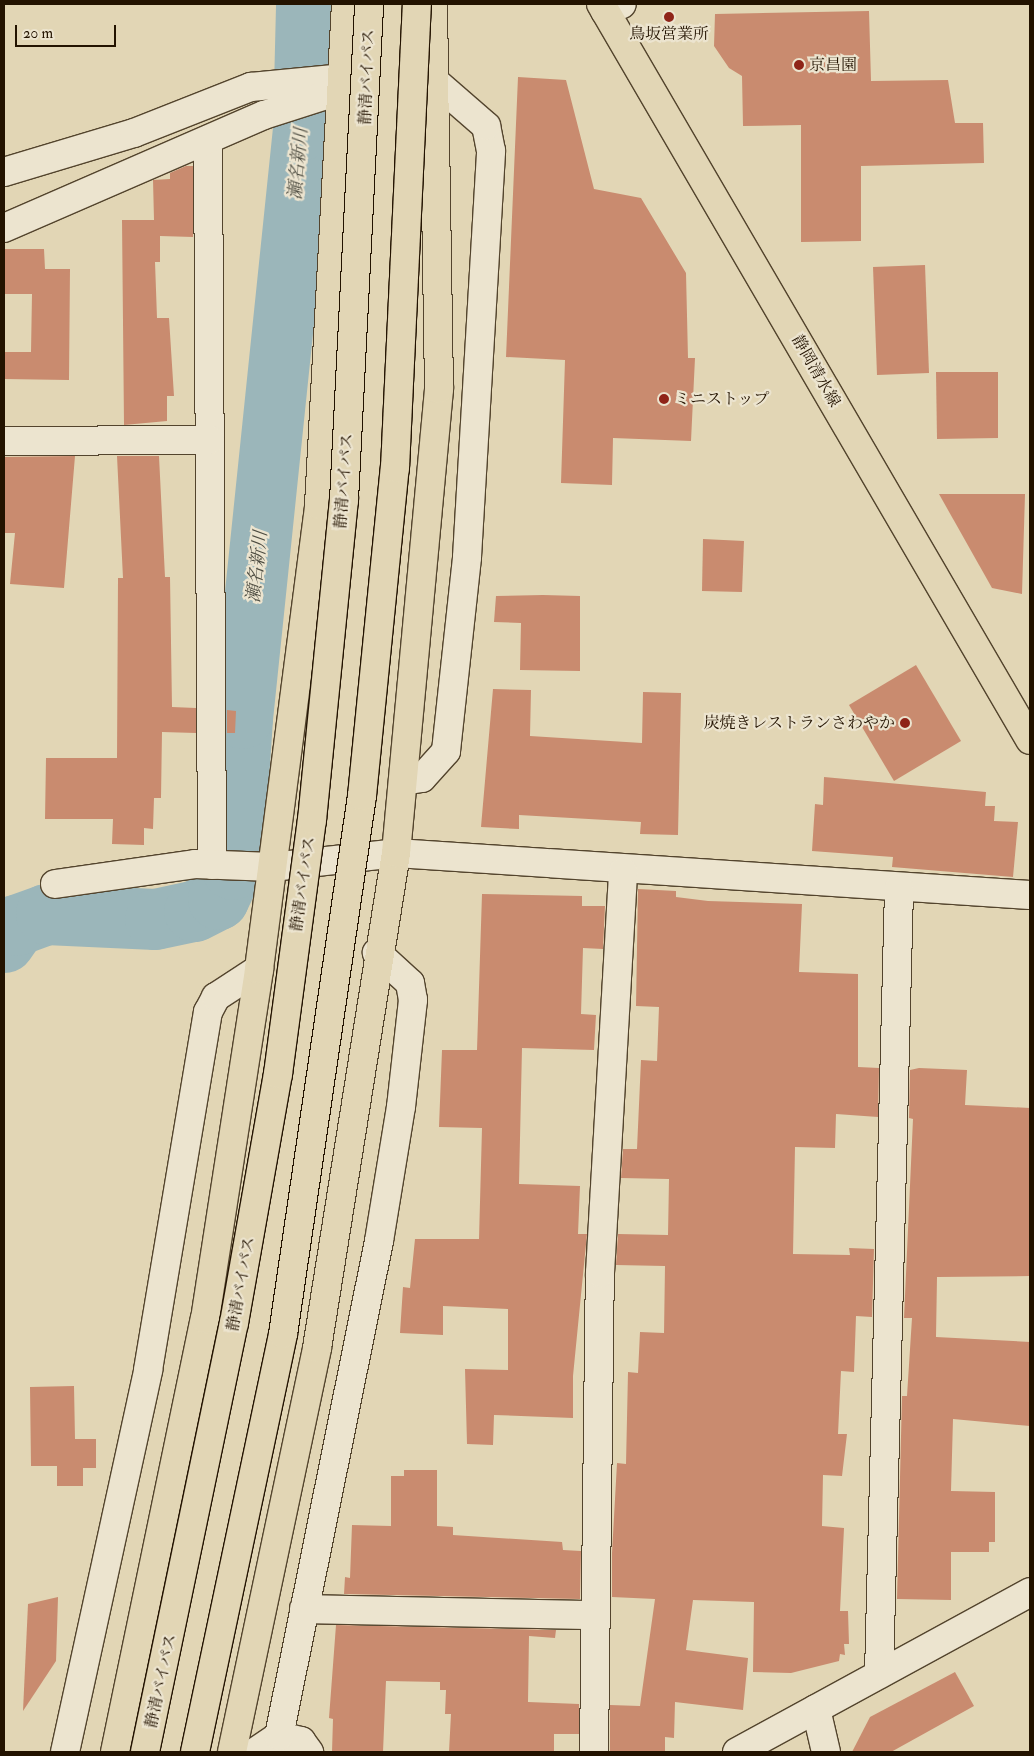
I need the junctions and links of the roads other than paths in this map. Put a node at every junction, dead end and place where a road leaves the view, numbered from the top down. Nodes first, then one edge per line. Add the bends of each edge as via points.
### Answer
1 (346, 4) edge
2 (369, 4) edge
3 (418, 4) edge
4 (433, 4) edge
5 (605, 6) edge
6 (434, 80) junction
7 (343, 84) junction
8 (208, 142) junction
9 (4, 172) edge
10 (4, 228) edge
11 (210, 440) junction
12 (4, 441) edge
13 (1030, 740) edge
14 (404, 781) junction
15 (396, 854) junction
16 (212, 865) junction
17 (272, 867) junction
18 (623, 872) junction
19 (55, 884) dead end
20 (899, 888) junction
21 (1030, 895) edge
22 (377, 953) junction
23 (259, 969) junction
24 (1030, 1592) edge
25 (304, 1608) junction
26 (595, 1615) junction
27 (880, 1674) junction
28 (816, 1709) junction
29 (279, 1736) junction
30 (65, 1752) edge
31 (115, 1752) edge
32 (145, 1752) edge
33 (195, 1752) edge
34 (232, 1752) edge
35 (255, 1752) edge
36 (309, 1752) edge
37 (594, 1752) edge
38 (737, 1752) edge
39 (826, 1752) edge

1 - 7 main road
2 - 32 main road, 静清バイパス, bridge via 344,500 312,820 278,1074 234,1324
3 - 33 main road, bridge via 395,468 362,796 283,1334
4 - 6 main road
5 - 13 main road, 静岡清水線
6 - 14 main road via 439,389
6 - 14 street via 486,126 491,151 467,558 446,751 422,778
7 - 8 street via 264,115
7 - 9 street via 251,87 134,133
7 - 17 main road via 319,505
8 - 10 street
8 - 11 street
11 - 12 street
11 - 16 street
14 - 15 main road
15 - 17 street
15 - 18 street
15 - 22 main road
16 - 17 street
16 - 19 street
17 - 23 main road
18 - 20 street
18 - 26 street via 600,1273
20 - 21 street
20 - 27 street
22 - 25 street via 410,983 413,1000 379,1241
22 - 34 main road via 317,1348
23 - 30 street via 216,997 208,1012 148,1370
23 - 31 main road via 205,1319
24 - 27 street
25 - 26 street
25 - 29 street
26 - 37 street
27 - 28 street
28 - 38 street
28 - 39 street
29 - 35 street
29 - 36 street via 301,1741

